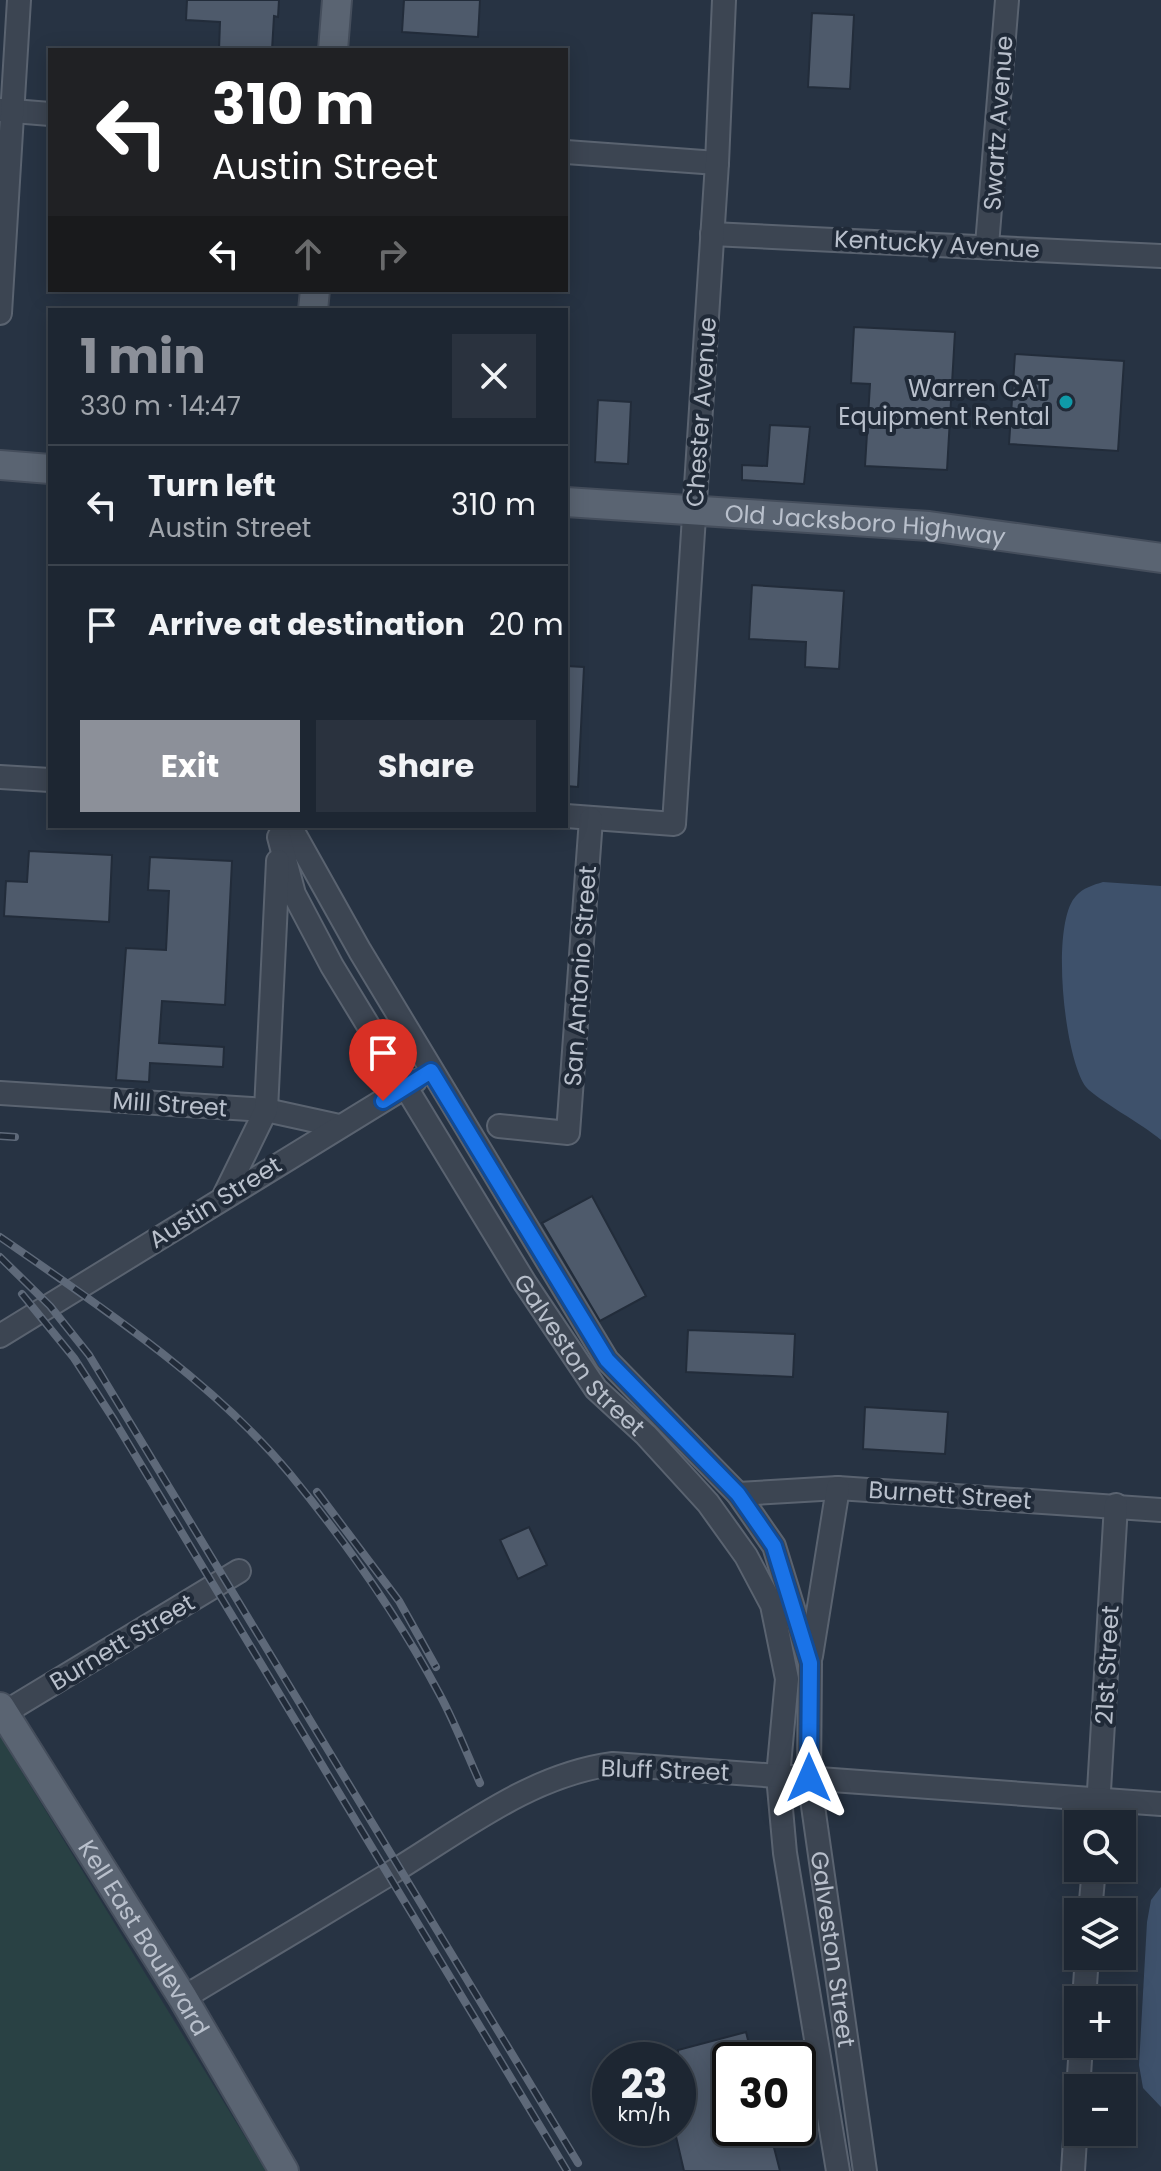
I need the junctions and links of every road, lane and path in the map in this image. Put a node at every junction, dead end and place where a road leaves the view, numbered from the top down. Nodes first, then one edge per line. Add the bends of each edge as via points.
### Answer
1 (19, 0) edge
2 (337, 0) edge
3 (724, 0) edge
4 (1007, 0) edge
5 (333, 48) edge
6 (7, 111) edge
7 (48, 114) edge
8 (568, 152) edge
9 (717, 163) junction
10 (712, 234) junction
11 (987, 245) junction
12 (1161, 256) edge
13 (0, 313) edge
14 (0, 465) edge
15 (48, 469) edge
16 (568, 502) edge
17 (695, 510) junction
18 (1161, 558) edge
19 (0, 777) edge
20 (48, 780) edge
21 (568, 816) edge
22 (591, 819) junction
23 (282, 830) edge
24 (431, 1071) junction
25 (404, 1088) junction
26 (0, 1093) edge
27 (266, 1110) junction
28 (339, 1126) junction
29 (499, 1126) dead end
30 (223, 1197) junction
31 (0, 1336) edge
32 (838, 1488) junction
33 (738, 1494) junction
34 (1116, 1505) junction
35 (1161, 1510) edge
36 (239, 1571) dead end
37 (810, 1663) junction
38 (2, 1710) edge
39 (778, 1776) junction
40 (809, 1778) junction
41 (1099, 1799) junction
42 (1161, 1804) edge
43 (1098, 1810) edge
44 (183, 1998) junction
45 (1080, 2058) edge
46 (284, 2171) edge
47 (838, 2171) edge
48 (865, 2171) edge
49 (1073, 2171) edge

1 - 6 street
2 - 5 main road
3 - 9 street, Chester Avenue
4 - 11 street, Swartz Avenue
6 - 7 street
6 - 13 street
8 - 9 street
9 - 10 street, Chester Avenue
10 - 11 street, Kentucky Avenue
10 - 17 street, Chester Avenue
11 - 12 street, Kentucky Avenue
14 - 15 main road
16 - 17 main road, Old Jacksboro Highway
17 - 18 main road, Old Jacksboro Highway via 929,526
17 - 22 street, Chester Avenue via 674,824
19 - 20 street
21 - 22 street
22 - 29 street, San Antonio Street via 568,1133
23 - 24 street, Galveston Street
23 - 25 street, Galveston Street via 294,894
23 - 27 street
24 - 25 street, Austin Street
24 - 33 street, Galveston Street via 607,1360
25 - 28 street, Austin Street
25 - 39 street, Galveston Street via 596,1389 708,1503 759,1581 772,1605 787,1679
26 - 27 street, Mill Street
27 - 28 street, Mill Street
27 - 30 street
28 - 30 street, Austin Street
30 - 31 street, Austin Street
32 - 33 street, Burnett Street
32 - 34 street, Burnett Street
32 - 37 street
33 - 37 street, Galveston Street via 774,1546
34 - 35 street, Burnett Street
34 - 41 street, 21st Street
36 - 38 street, Burnett Street
37 - 40 street, Galveston Street
38 - 44 main road, Kell East Boulevard
39 - 40 street, Bluff Street
39 - 44 street, Bluff Street via 613,1764 563,1774 471,1823
39 - 47 street, Galveston Street via 785,1853
40 - 41 street, Bluff Street
40 - 48 street, Galveston Street
41 - 42 street, Bluff Street
41 - 43 street, 21st Street
44 - 46 main road, Kell East Boulevard
45 - 49 street

